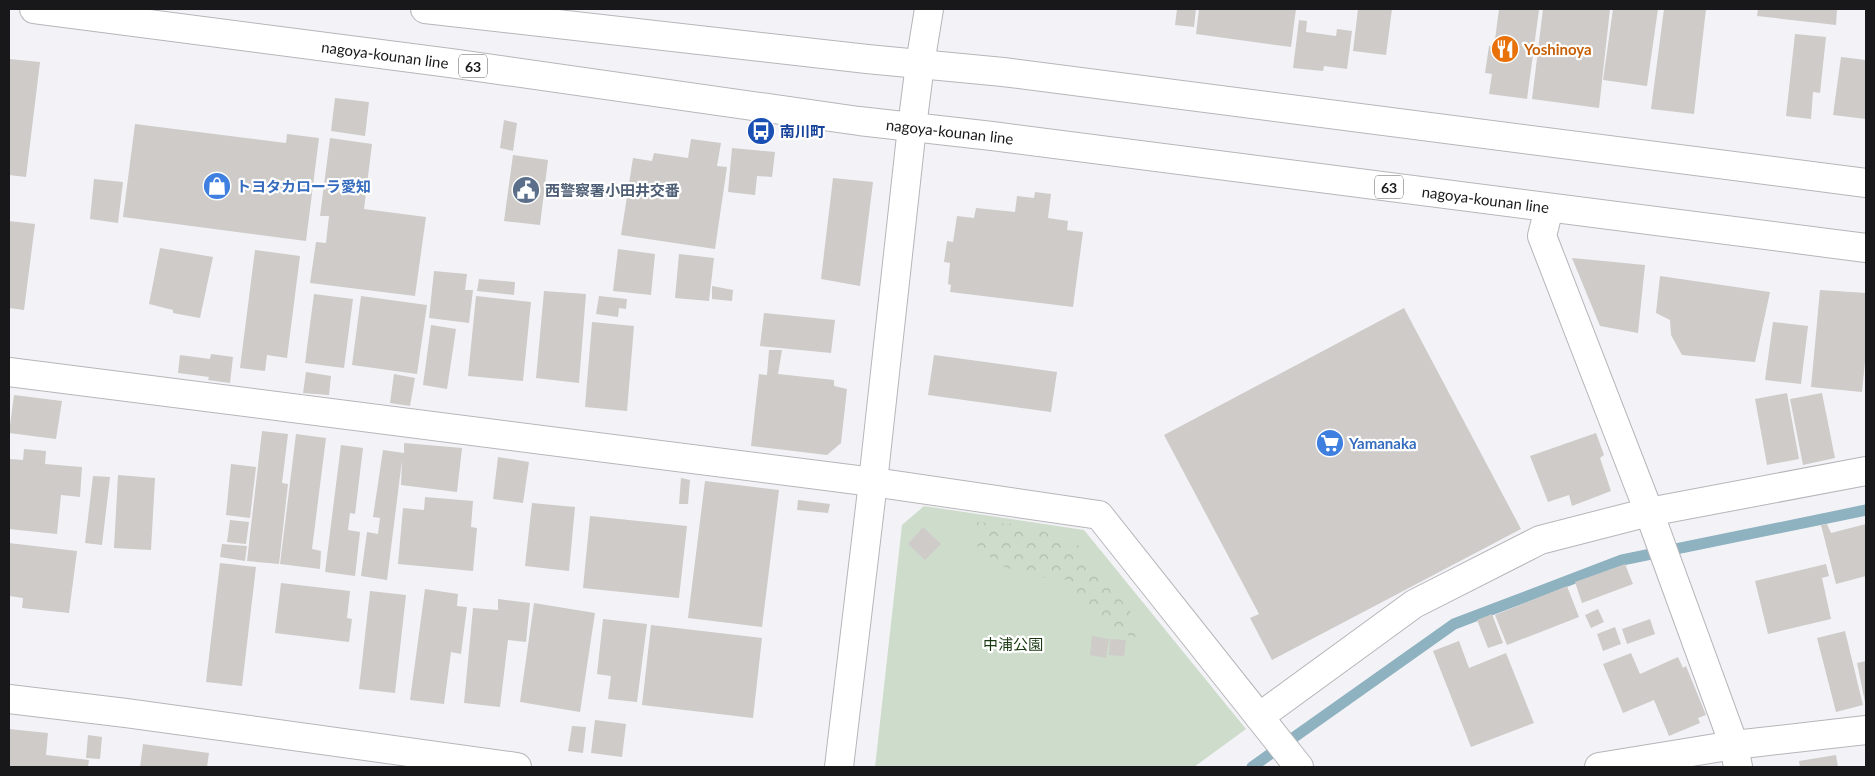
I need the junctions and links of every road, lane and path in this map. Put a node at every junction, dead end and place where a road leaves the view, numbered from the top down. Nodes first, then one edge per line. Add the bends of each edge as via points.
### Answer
1 (34, 9) edge
2 (425, 9) edge
3 (929, 9) edge
4 (920, 64) junction
5 (912, 127) junction
6 (1866, 183) edge
7 (1550, 208) junction
8 (1866, 248) edge
9 (9, 372) edge
10 (1866, 471) edge
11 (873, 482) junction
12 (1649, 512) junction
13 (9, 699) edge
14 (1265, 723) junction
15 (1866, 730) edge
16 (1736, 756) edge
17 (517, 767) edge
18 (839, 767) edge
19 (1298, 767) edge
20 (1599, 767) edge

1 - 5 street, nagoya-kounan line / 63 via 450,62
2 - 4 street
3 - 4 street
4 - 5 street
4 - 6 street
5 - 7 street, nagoya-kounan line / 63
5 - 11 street
7 - 8 street, nagoya-kounan line / 63
7 - 12 street via 1542,236
9 - 11 street
10 - 12 street
11 - 14 street via 1099,515
11 - 18 street
12 - 14 street via 1540,540 1414,604
12 - 16 street
13 - 17 street
14 - 19 street
15 - 16 street
16 - 20 street

